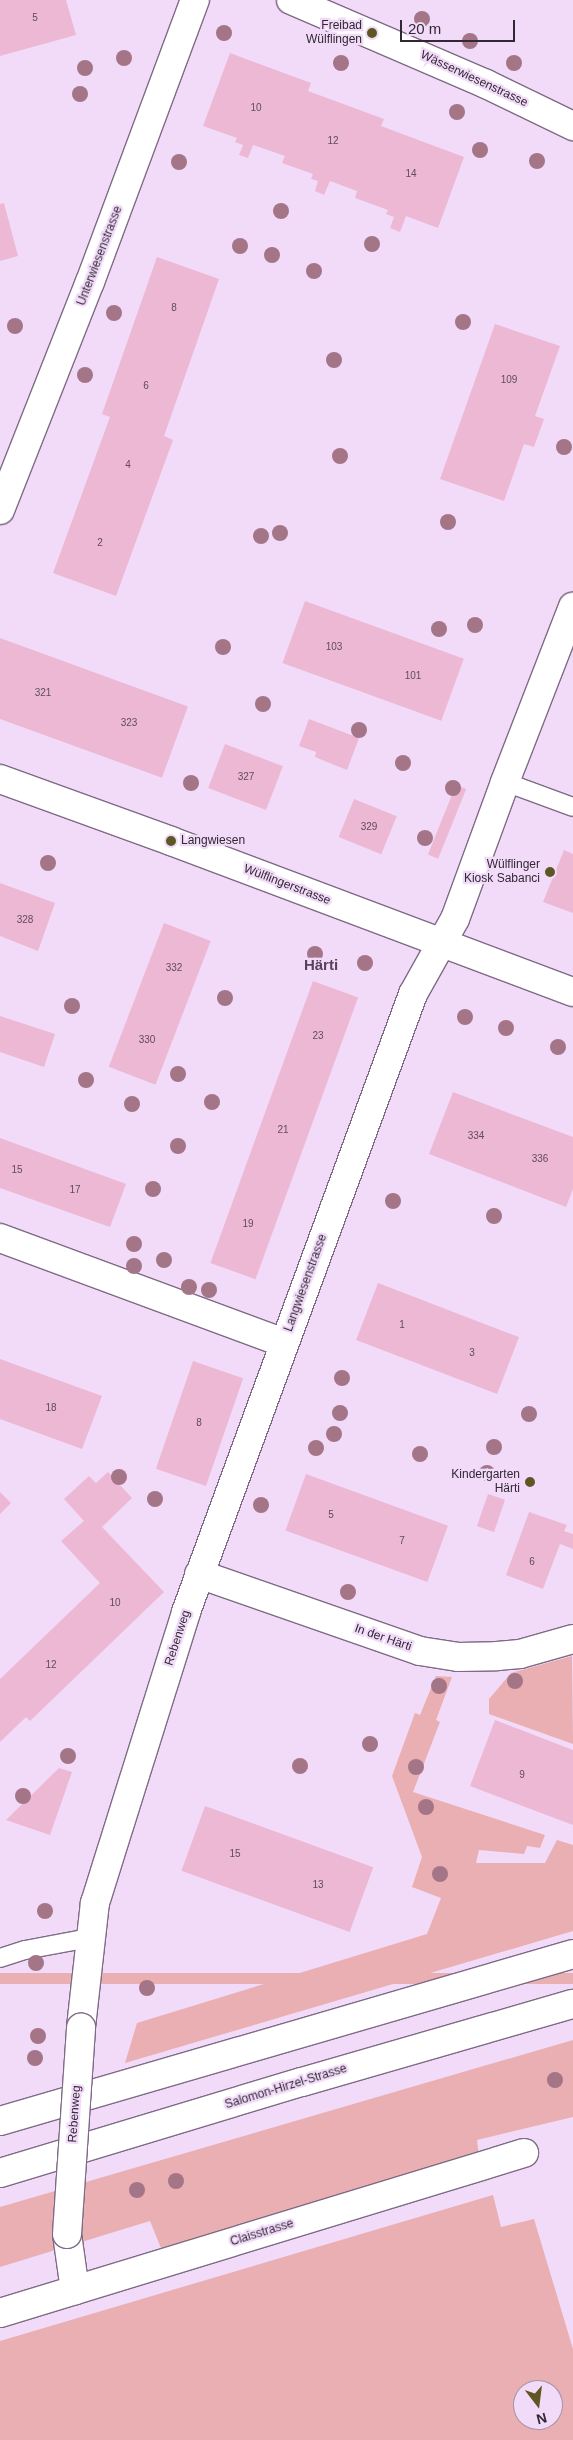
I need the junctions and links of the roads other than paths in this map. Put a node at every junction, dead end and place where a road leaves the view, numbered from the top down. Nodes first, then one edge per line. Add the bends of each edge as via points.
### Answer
1 (195, 0) edge
2 (291, 0) edge
3 (573, 126) edge
4 (0, 510) edge
5 (573, 607) edge
6 (0, 779) edge
7 (504, 782) junction
8 (573, 807) edge
9 (442, 943) junction
10 (573, 992) edge
11 (0, 1238) edge
12 (284, 1343) junction
13 (199, 1574) junction
14 (573, 1638) edge
15 (90, 1938) junction
16 (573, 1954) edge
17 (0, 1958) edge
18 (573, 2004) edge
19 (0, 2121) edge
20 (524, 2153) dead end
21 (0, 2173) edge
22 (75, 2290) junction
23 (0, 2313) edge

1 - 4 street, Unterwiesenstrasse via 90,282
2 - 3 street, Wässerwiesenstrasse via 486,84
5 - 7 street, Langwiesenstrasse
6 - 9 street, Wülflingerstrasse
7 - 8 lane
7 - 9 street, Langwiesenstrasse via 455,919
9 - 10 street, Wülflingerstrasse
9 - 12 street, Langwiesenstrasse via 413,994
11 - 12 street, Langwiesenstrasse
12 - 13 street, Rebenweg
13 - 14 street, In der Härti via 420,1652 458,1656 520,1654
13 - 15 street, Rebenweg via 95,1903
15 - 17 lane
15 - 22 street, Rebenweg, bridge via 67,2234
16 - 19 street
18 - 21 street, Salomon-Hirzel-Strasse
20 - 22 street, Claisstrasse
22 - 23 street, Claisstrasse

